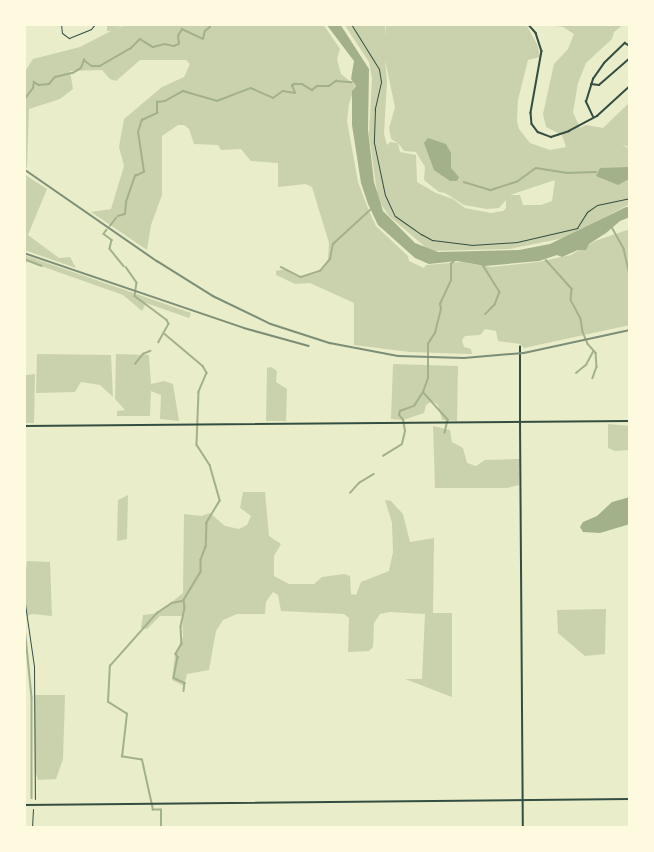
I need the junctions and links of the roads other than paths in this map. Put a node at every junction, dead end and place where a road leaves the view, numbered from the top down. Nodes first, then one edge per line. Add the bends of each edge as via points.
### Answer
1 (61, 24) edge
2 (95, 24) edge
3 (528, 24) edge
4 (630, 46) edge
5 (630, 58) edge
6 (590, 84) junction
7 (630, 86) edge
8 (594, 118) junction
9 (521, 349) dead end
10 (630, 421) edge
11 (520, 422) junction
12 (24, 426) edge
13 (630, 799) edge
14 (521, 801) junction
15 (24, 806) edge
16 (523, 828) edge

1 - 2 lane via 62,33 69,38
3 - 8 street via 542,51 531,113 535,129 544,136 558,136
4 - 6 street via 626,43 604,63
5 - 6 street via 599,85
6 - 8 street via 585,102
7 - 8 street
9 - 11 street
10 - 11 main road
11 - 12 main road
11 - 14 main road
13 - 14 main road
14 - 15 main road
14 - 16 main road

